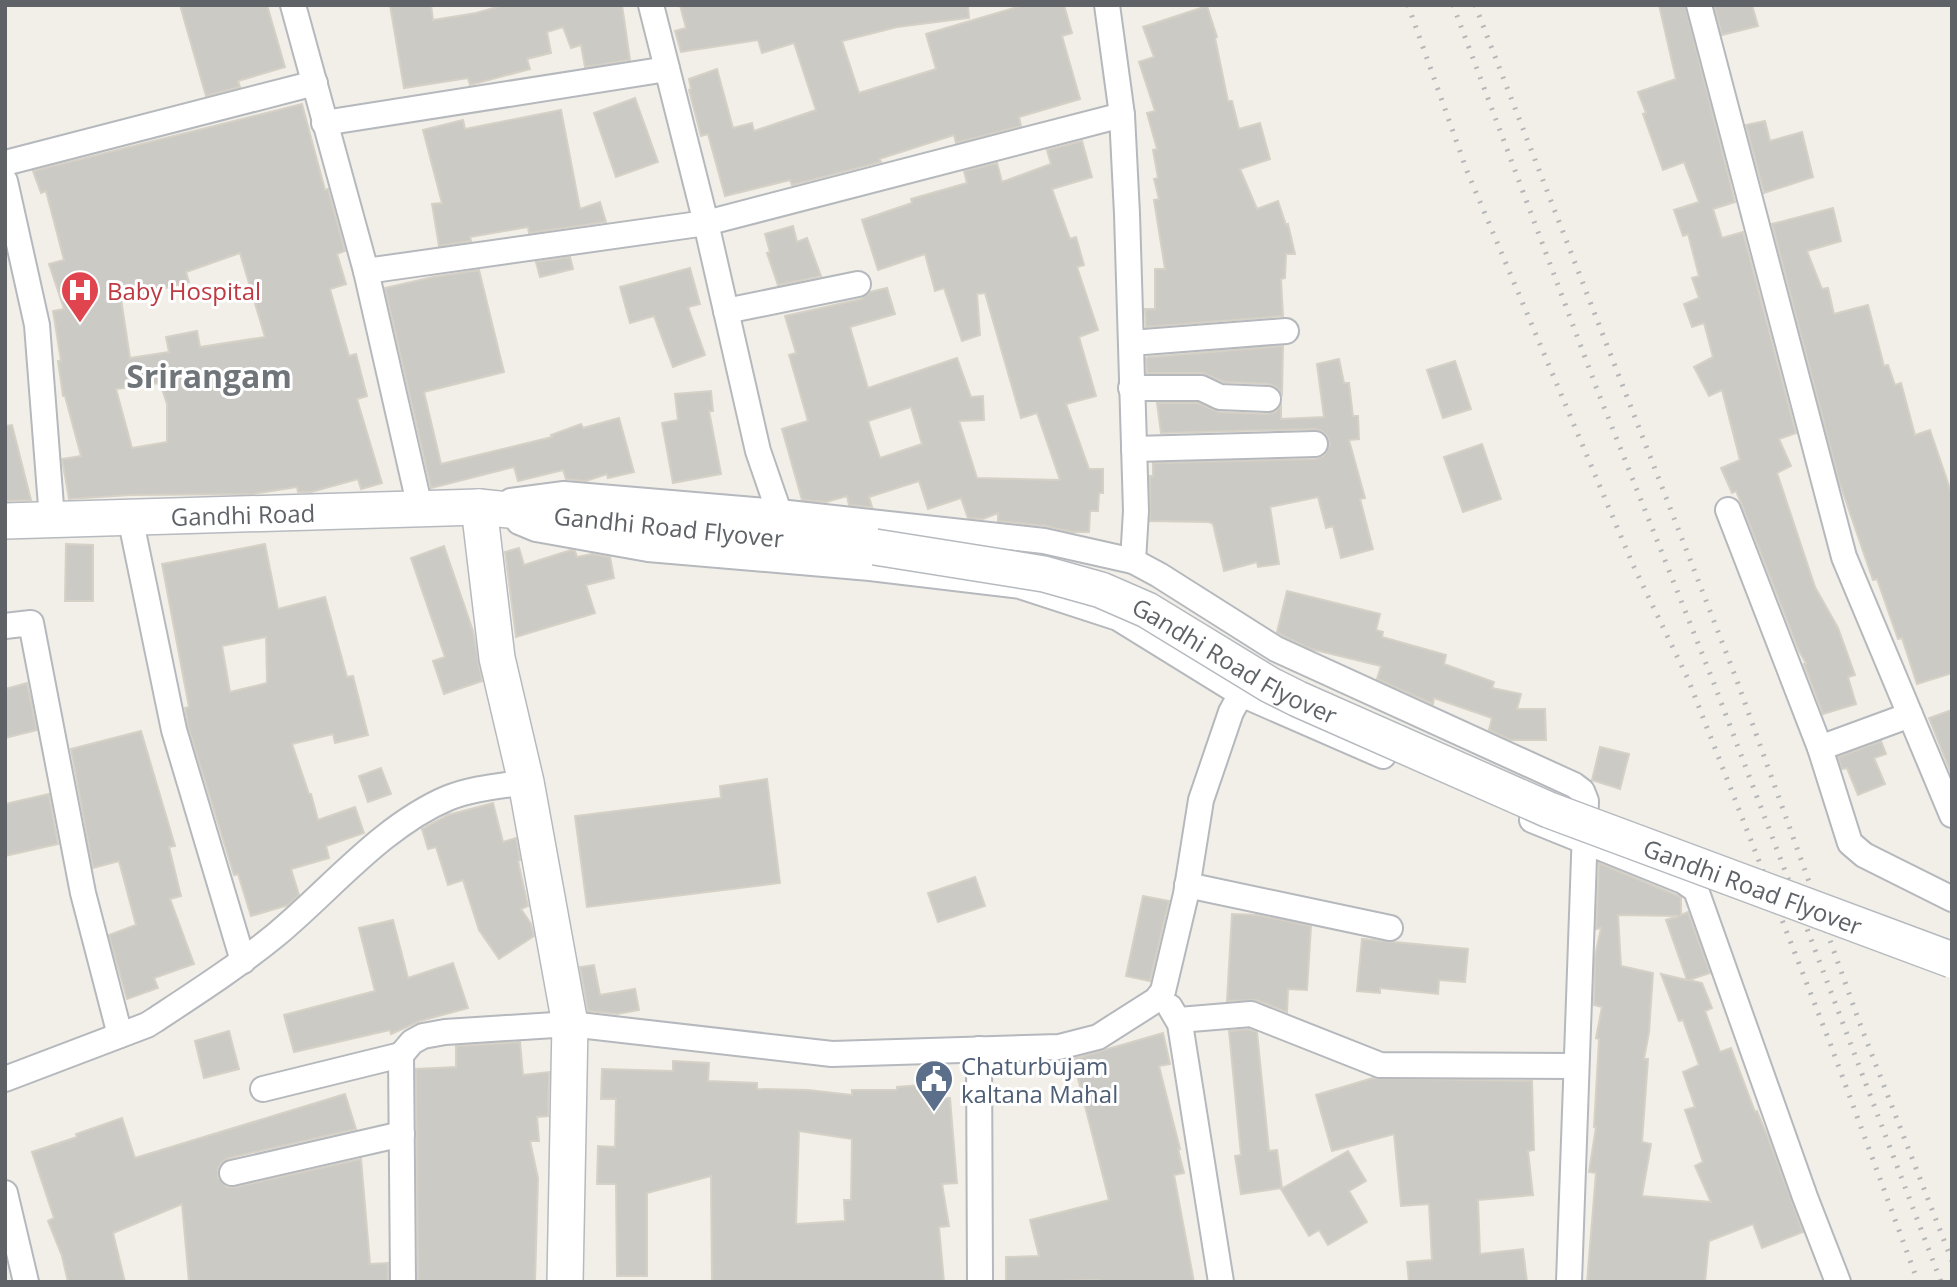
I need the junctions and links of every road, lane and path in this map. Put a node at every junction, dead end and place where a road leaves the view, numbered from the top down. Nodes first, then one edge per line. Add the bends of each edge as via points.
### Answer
1 (293, 5) edge
2 (652, 5) edge
3 (1107, 5) edge
4 (1699, 5) edge
5 (667, 69) junction
6 (315, 83) junction
7 (1122, 115) junction
8 (324, 123) junction
9 (5, 163) edge
10 (5, 181) edge
11 (706, 223) junction
12 (366, 271) junction
13 (858, 284) dead end
14 (726, 311) junction
15 (1286, 331) dead end
16 (1131, 343) junction
17 (1131, 388) junction
18 (1268, 399) dead end
19 (1315, 444) dead end
20 (1135, 449) junction
21 (479, 507) junction
22 (420, 508) junction
23 (1728, 510) dead end
24 (779, 512) junction
25 (130, 517) junction
26 (52, 519) junction
27 (5, 521) edge
28 (1133, 561) junction
29 (5, 626) edge
30 (1241, 694) junction
31 (1910, 715) junction
32 (1820, 748) junction
33 (524, 772) junction
34 (1952, 815) edge
35 (1584, 843) junction
36 (1187, 885) junction
37 (1952, 900) edge
38 (1390, 928) dead end
39 (1952, 960) edge
40 (243, 961) junction
41 (1161, 996) junction
42 (1179, 1020) junction
43 (570, 1024) junction
44 (120, 1035) junction
45 (979, 1049) junction
46 (401, 1055) junction
47 (1576, 1066) junction
48 (5, 1079) edge
49 (263, 1088) dead end
50 (402, 1134) junction
51 (232, 1173) dead end
52 (5, 1193) edge
53 (11, 1253) edge
54 (26, 1282) edge
55 (403, 1282) edge
56 (565, 1282) edge
57 (980, 1282) edge
58 (1221, 1282) edge
59 (1569, 1282) edge
60 (1838, 1282) edge

1 - 6 street
2 - 5 street
3 - 7 street
4 - 31 street via 1836,531
5 - 8 street
5 - 11 street
6 - 8 street
6 - 9 street
7 - 11 street
7 - 16 street
8 - 12 street
10 - 26 street via 37,325
11 - 12 street
11 - 14 street
12 - 22 street
13 - 14 street
14 - 24 street via 758,451
15 - 16 street
16 - 17 street
17 - 18 street via 1200,388 1220,397
17 - 20 street
19 - 20 street
20 - 28 street
21 - 22 main road, Gandhi Road
21 - 24 street via 564,494
21 - 30 street via 536,529 648,549 1020,586 1118,618
21 - 33 main road via 497,657
21 - 39 main road, Gandhi Road Flyover, bridge via 875,547 1044,574 1101,590 1147,610 1298,699 1549,810
22 - 25 main road, Gandhi Road
23 - 32 street
24 - 28 street via 1044,541
25 - 26 main road, Gandhi Road
25 - 40 street via 174,730
26 - 27 main road, Gandhi Road
28 - 35 street via 1276,649 1574,785 1586,801
29 - 44 street via 31,623 83,893
30 - 35 street
30 - 36 street via 1201,800
31 - 32 street
31 - 34 street
32 - 37 street via 1850,843 1864,855
33 - 40 street via 436,804 363,855
33 - 43 main road
35 - 47 street
35 - 60 street via 1683,881 1698,894
36 - 38 street
36 - 41 street
40 - 44 street via 147,1026
41 - 42 street
41 - 45 street via 1088,1041 1059,1047
42 - 47 street via 1251,1014 1380,1065
42 - 58 street
43 - 45 street via 832,1054
43 - 46 street via 424,1036
43 - 56 main road
44 - 48 street
45 - 57 street
46 - 49 street
46 - 50 street
47 - 59 street
50 - 51 street
50 - 55 street
52 - 53 street
53 - 54 street

